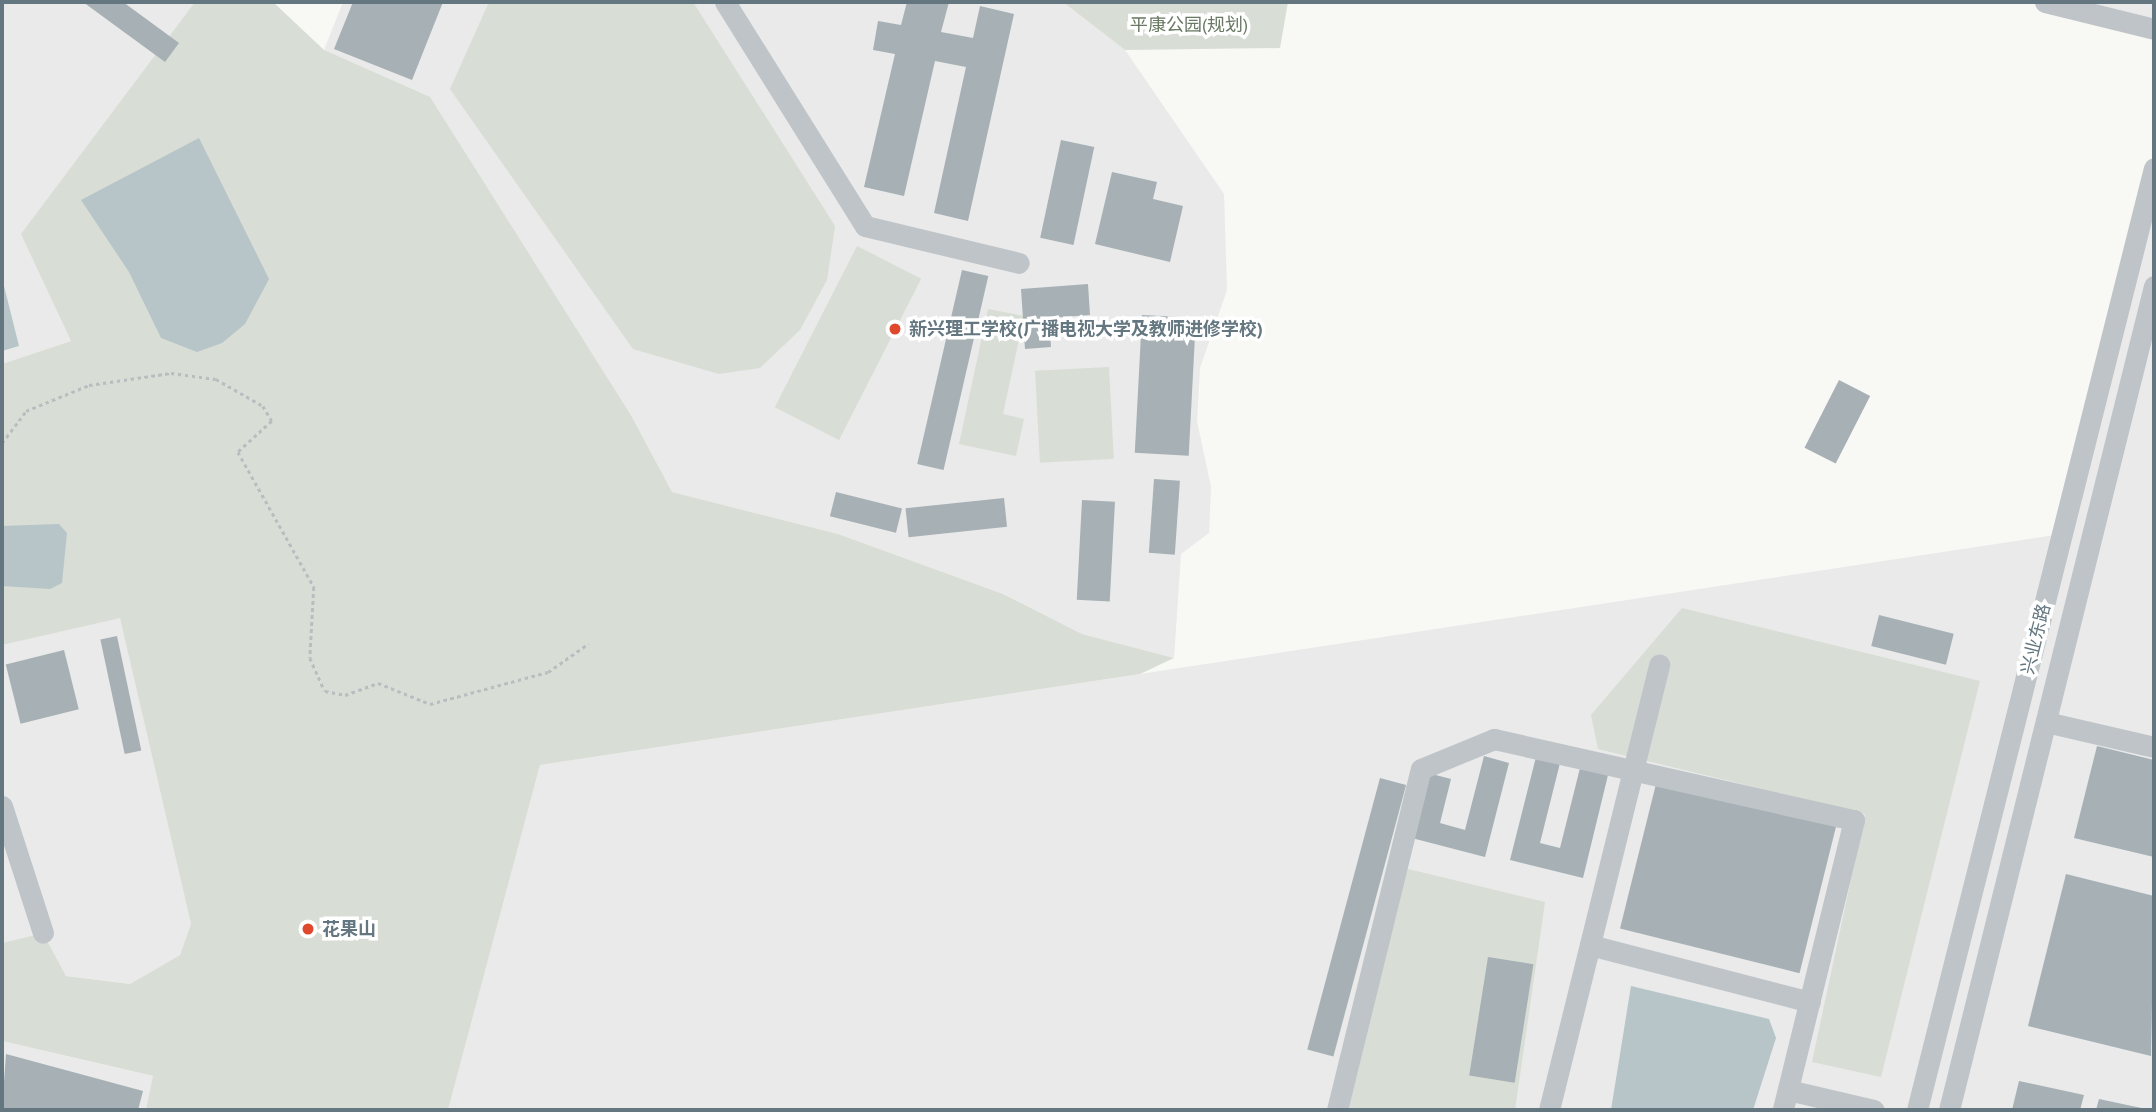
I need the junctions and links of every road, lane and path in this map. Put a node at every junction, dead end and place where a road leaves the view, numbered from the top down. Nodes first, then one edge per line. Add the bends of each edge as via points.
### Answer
1 (725, 2) edge
2 (2045, 2) edge
3 (2154, 29) edge
4 (2154, 168) edge
5 (1019, 263) dead end
6 (2154, 286) edge
7 (2, 443) edge
8 (588, 645) dead end
9 (1659, 664) dead end
10 (2046, 722) junction
11 (2154, 747) edge
12 (1633, 770) junction
13 (2, 806) edge
14 (43, 933) dead end
15 (1590, 944) junction
16 (1810, 1002) junction
17 (1785, 1100) edge
18 (1337, 1110) edge
19 (1549, 1110) edge
20 (1874, 1110) edge
21 (1917, 1110) edge
22 (1949, 1110) edge

1 - 5 street via 865,226
2 - 3 street
4 - 21 street, 兴业东路
6 - 10 street, 兴业东路
7 - 8 path via 26,411 89,385 172,373 216,379 263,406 272,421 238,452 314,587 310,658 324,691 345,695 379,683 430,704 548,672
9 - 12 street
10 - 11 street
10 - 22 street, 兴业东路
12 - 15 street
12 - 16 street via 1854,820
12 - 18 street via 1494,739 1421,769
13 - 14 street
15 - 16 street
15 - 19 street
16 - 17 street
17 - 20 street

